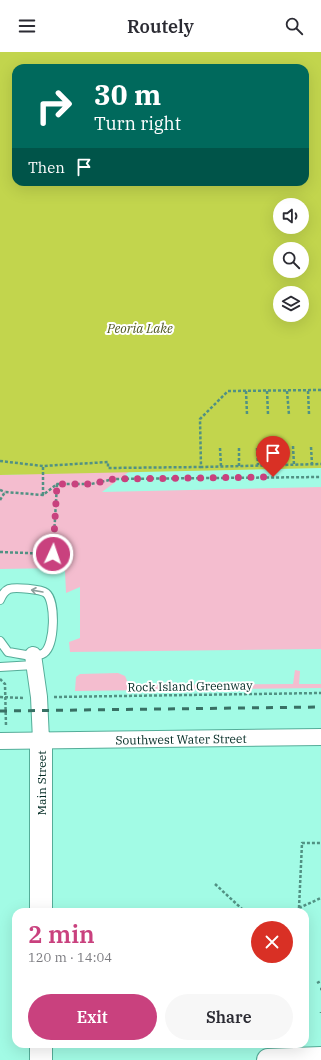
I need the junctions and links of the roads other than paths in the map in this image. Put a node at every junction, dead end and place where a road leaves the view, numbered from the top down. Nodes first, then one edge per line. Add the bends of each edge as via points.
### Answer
1 (0, 600) edge
2 (0, 641) edge
3 (34, 660) junction
4 (0, 666) edge
5 (3, 735) edge
6 (321, 737) edge
7 (41, 740) junction
8 (41, 908) edge
9 (41, 1048) edge
10 (321, 1058) edge
11 (41, 1060) edge
12 (268, 1060) edge

3 -> 1 lane via 50,647 53,635 51,601 46,593 40,590 10,589 3,593
2 - 3 lane via 8,652
3 - 4 lane
3 - 7 street, Main Street
5 - 7 street, Southwest Water Street
6 - 7 street, Southwest Water Street
7 - 8 street, Main Street
9 - 11 street
10 - 12 street

